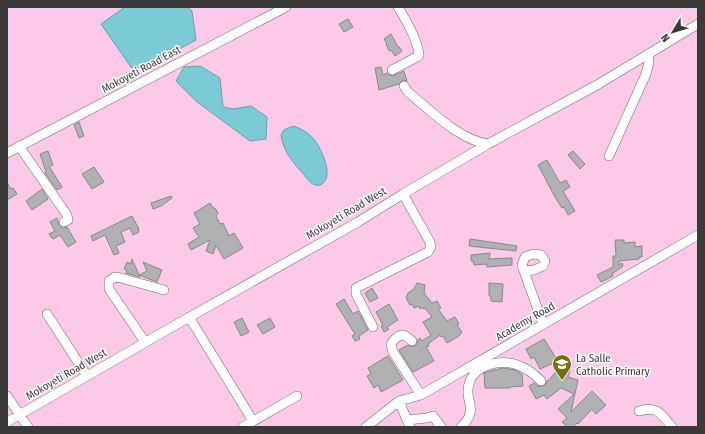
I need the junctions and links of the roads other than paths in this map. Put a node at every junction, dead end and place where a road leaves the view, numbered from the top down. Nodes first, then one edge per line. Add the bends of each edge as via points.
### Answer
1 (286, 7) edge
2 (398, 7) edge
3 (698, 24) edge
4 (648, 54) junction
5 (392, 70) dead end
6 (404, 86) dead end
7 (488, 144) junction
8 (19, 146) junction
9 (7, 153) edge
10 (609, 156) dead end
11 (403, 194) junction
12 (64, 222) dead end
13 (698, 235) edge
14 (524, 271) dead end
15 (164, 290) dead end
16 (47, 314) dead end
17 (189, 317) junction
18 (543, 324) junction
19 (373, 326) dead end
20 (412, 341) dead end
21 (145, 342) junction
22 (87, 376) junction
23 (541, 381) dead end
24 (421, 395) junction
25 (7, 396) edge
26 (297, 396) dead end
27 (398, 401) junction
28 (639, 411) dead end
29 (20, 415) junction
30 (253, 421) junction
31 (7, 422) edge
32 (408, 423) edge
33 (28, 427) edge
34 (243, 427) edge
35 (366, 427) edge
36 (441, 427) edge
37 (461, 427) edge
38 (672, 427) edge

1 - 8 street, Mokoyeti Road East
2 - 5 street via 408,24 419,55
3 - 4 street, Mokoyeti Road West
4 - 7 street, Mokoyeti Road West via 597,85
4 - 10 street via 646,74
6 - 7 street via 451,127 481,143
7 - 11 street, Mokoyeti Road West
8 - 9 street, Mokoyeti Road East
8 - 12 street via 66,215 68,220
11 - 17 street, Mokoyeti Road West
11 - 19 street via 428,237 431,247 428,252 356,288 356,294
13 - 18 street, Academy Road
14 - 18 street
15 - 21 street via 115,277 109,281 109,289
16 - 22 street
17 - 21 street, Mokoyeti Road West
17 - 30 street
18 - 24 street, Academy Road
20 - 24 street via 406,336 401,336 391,345
21 - 22 street, Mokoyeti Road West
22 - 29 street, Mokoyeti Road West
23 - 37 street via 524,367 509,362 484,367 476,372 470,381 470,415
24 - 27 street, Academy Road
25 - 29 street
26 - 30 street
27 - 32 street
27 - 35 street, Academy Road
28 - 38 street via 658,411
29 - 31 street, Mokoyeti Road West
29 - 33 street
30 - 34 street
32 - 36 street via 433,416

